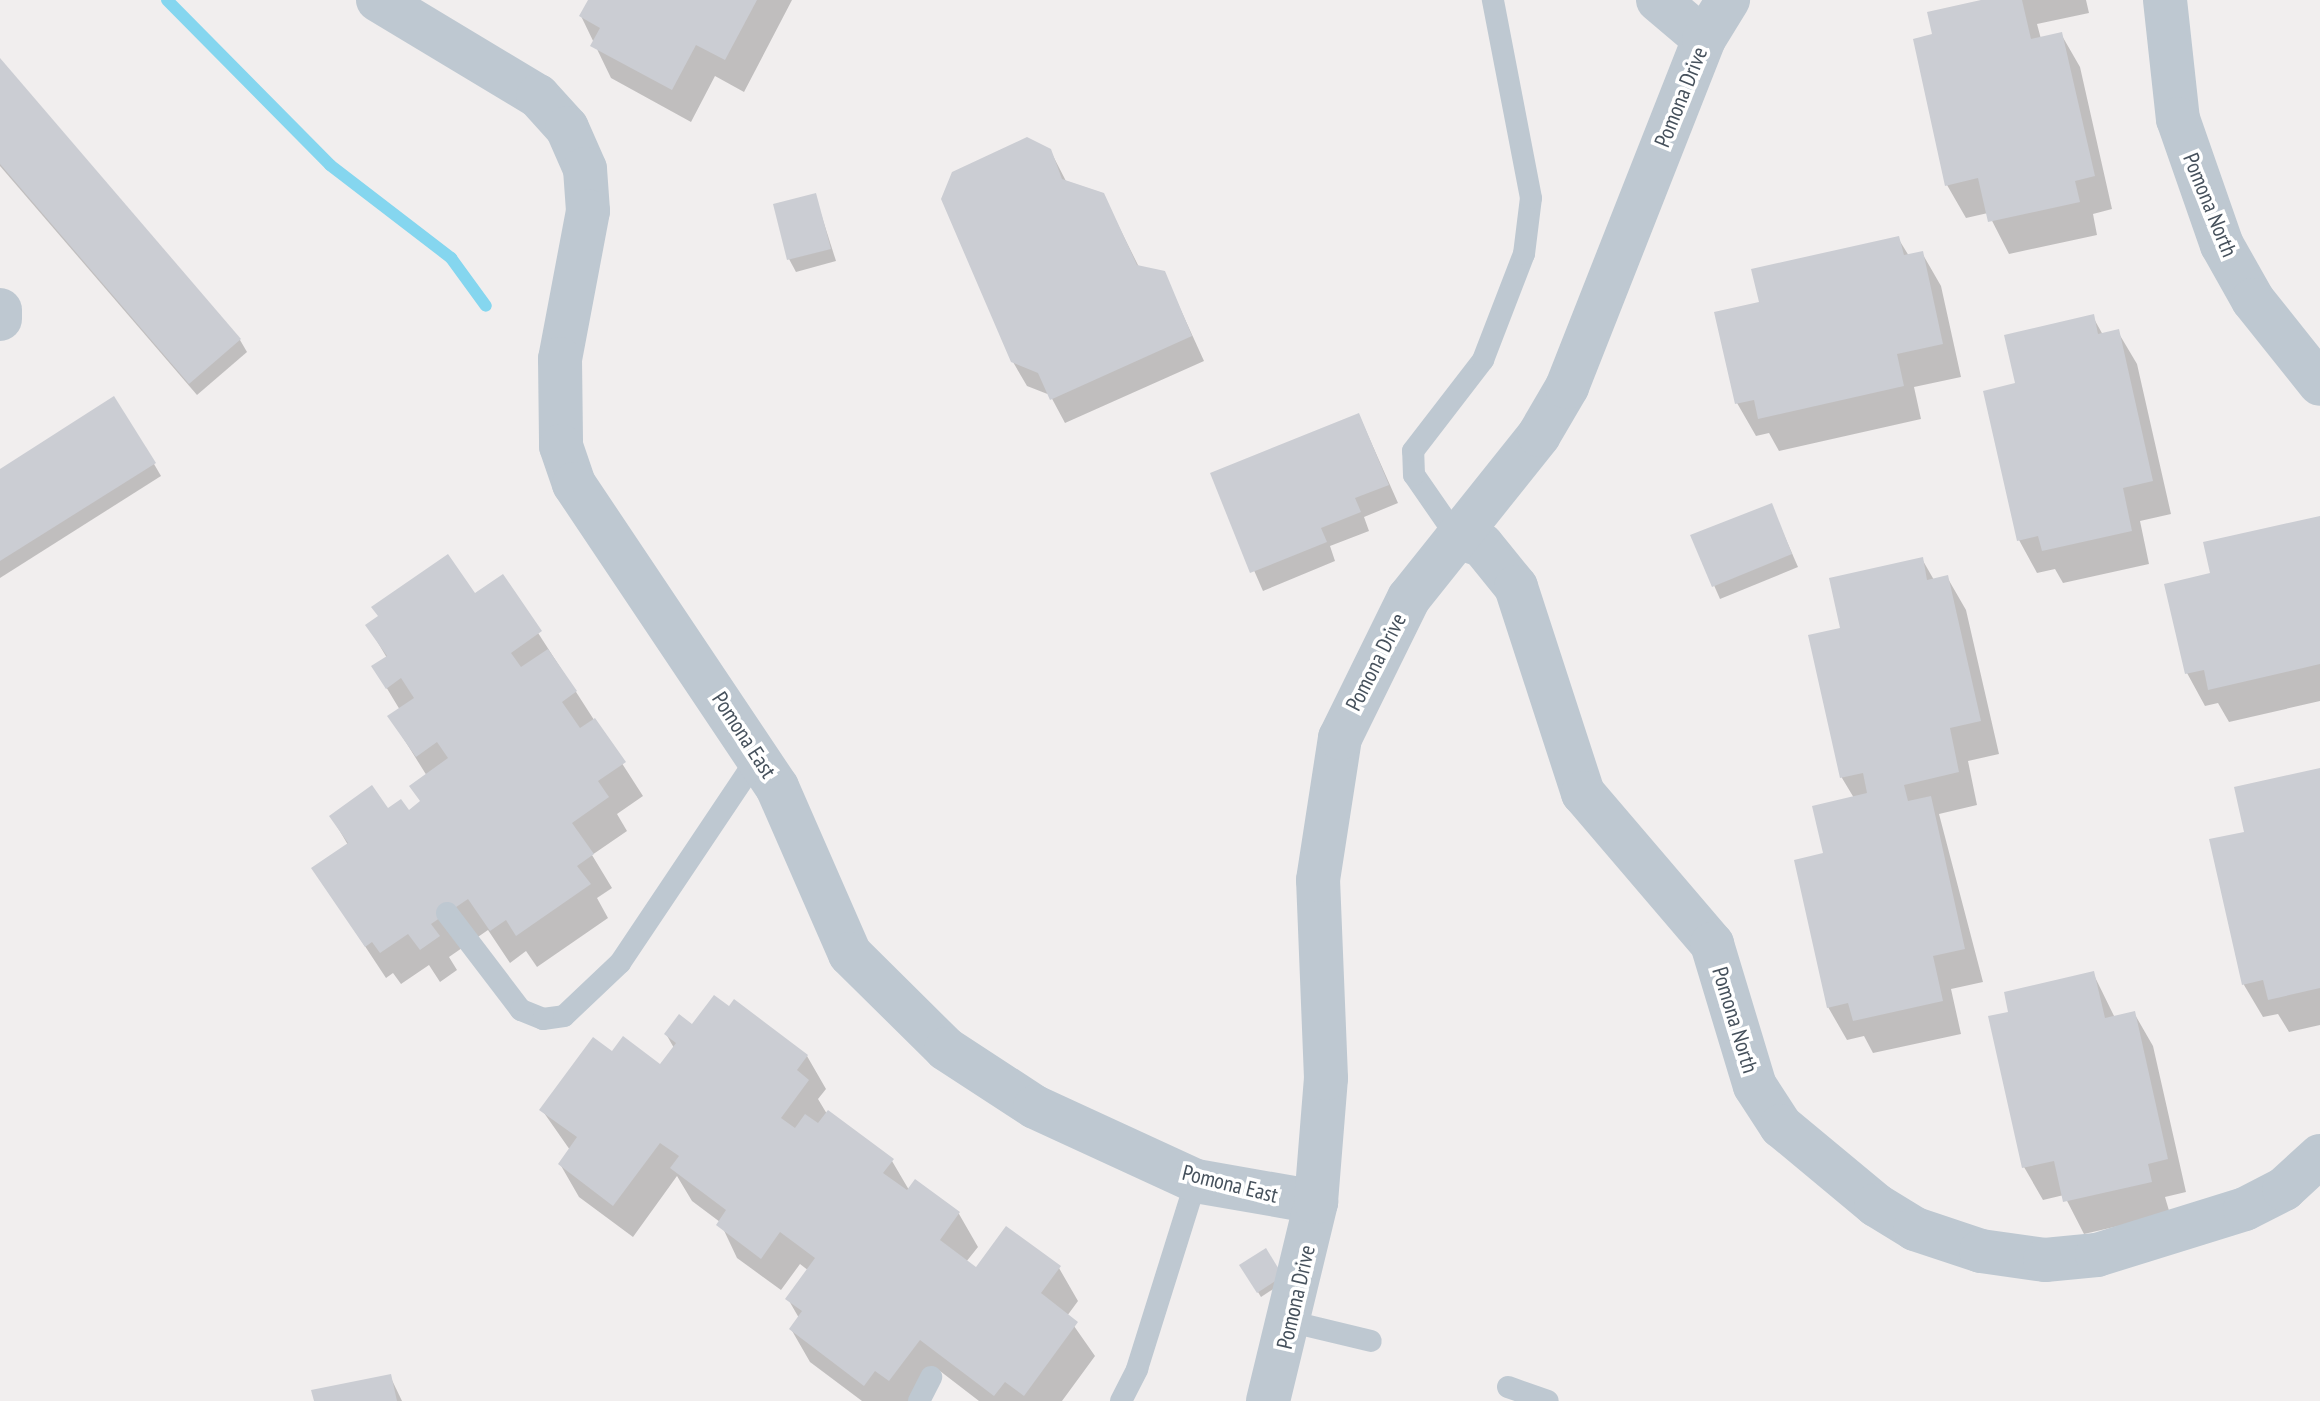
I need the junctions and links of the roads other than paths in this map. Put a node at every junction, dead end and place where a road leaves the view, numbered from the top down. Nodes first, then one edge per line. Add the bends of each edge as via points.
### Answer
1 (378, 0) edge
2 (1493, 0) edge
3 (1658, 0) edge
4 (1728, 0) edge
5 (2165, 0) edge
6 (1704, 39) junction
7 (0, 310) edge
8 (0, 319) edge
9 (2320, 384) edge
10 (1457, 537) junction
11 (758, 757) junction
12 (447, 913) dead end
13 (2320, 1156) edge
14 (1196, 1181) junction
15 (1316, 1202) junction
16 (1292, 1322) junction
17 (1371, 1341) dead end
18 (931, 1377) dead end
19 (1508, 1387) dead end
20 (919, 1401) edge
21 (1121, 1401) edge
22 (1268, 1401) edge
23 (1548, 1401) edge

1 - 11 street, Pomona East via 538,96 567,128 585,169 588,211 556,405 574,484
2 - 10 lane via 1531,198 1524,254 1483,360 1413,451 1414,475
3 - 6 street
4 - 6 street, Pomona Drive
5 - 9 street, Pomona North via 2178,119 2222,245 2269,324
6 - 10 street, Pomona Drive via 1567,387 1539,435
7 - 8 street
10 - 13 street, Pomona North via 1482,545 1516,587 1583,793 1712,944 1755,1086 1781,1126 1876,1205 1915,1229 1981,1251 2045,1260 2097,1255 2245,1209 2284,1189
10 - 15 street, Pomona Drive via 1409,598 1351,706 1329,782 1318,880 1326,1078
11 - 12 lane via 620,963 564,1016 543,1019 521,1010
11 - 14 street, Pomona East via 850,954 885,993 946,1049 1035,1107
14 - 15 street, Pomona East
14 - 21 lane via 1137,1369
15 - 16 street, Pomona Drive
16 - 17 lane
16 - 22 street, Pomona Drive
18 - 20 lane
19 - 23 lane

